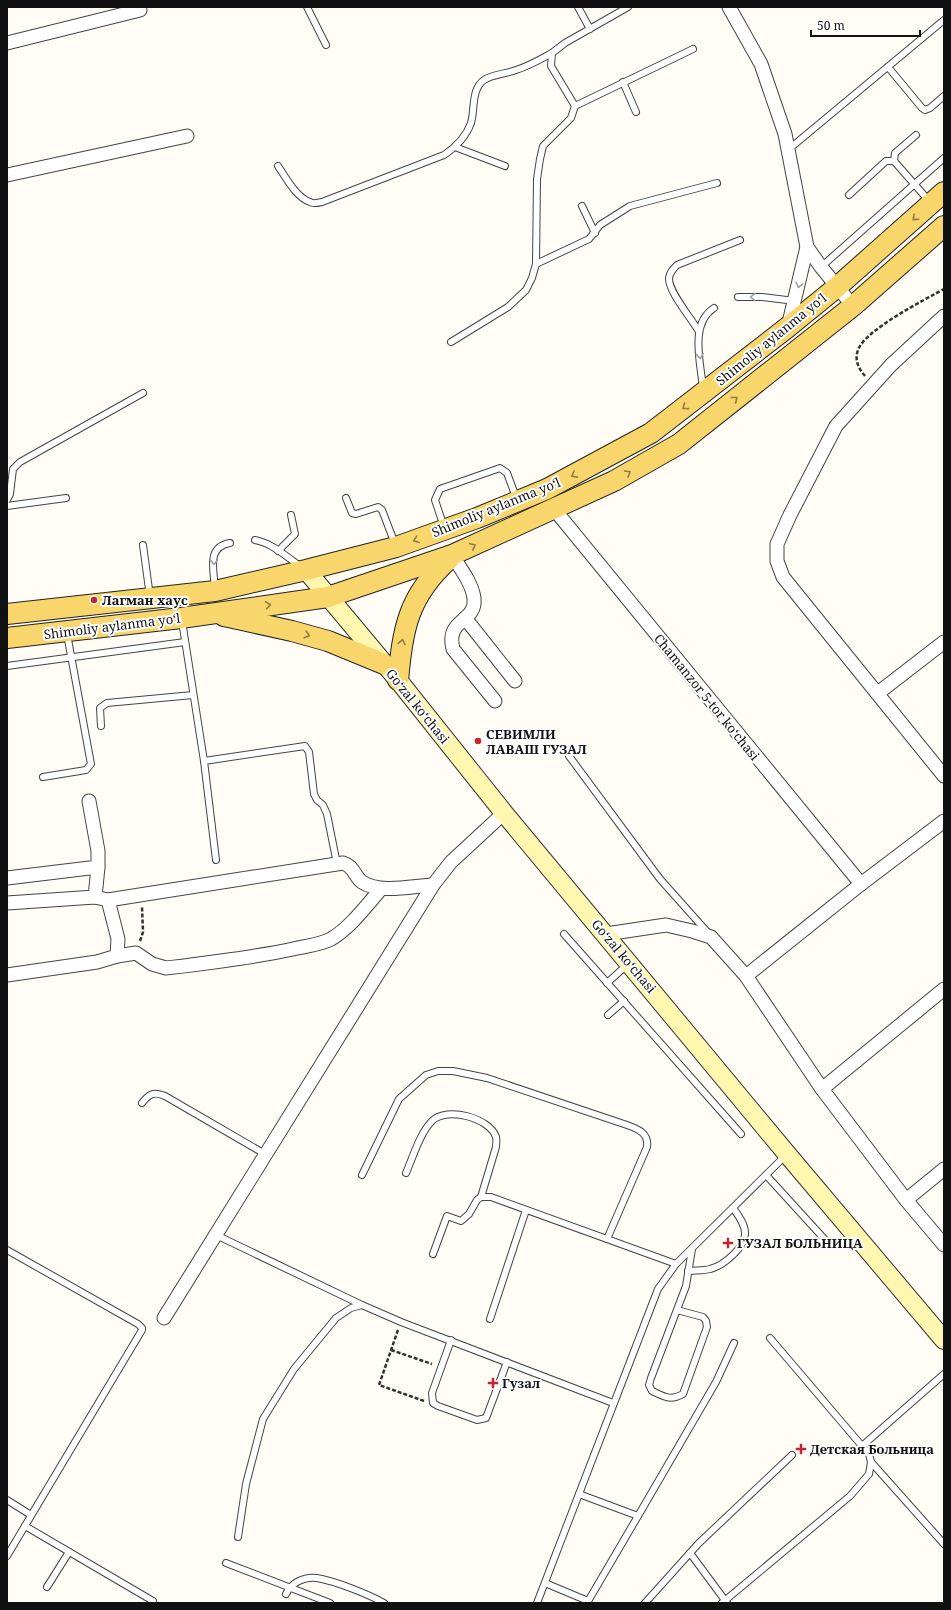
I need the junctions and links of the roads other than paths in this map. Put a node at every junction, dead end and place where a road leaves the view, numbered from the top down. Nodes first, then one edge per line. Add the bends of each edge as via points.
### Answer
1 (308, 7) edge
2 (578, 7) edge
3 (628, 7) edge
4 (729, 7) edge
5 (140, 10) dead end
6 (944, 20) edge
7 (590, 29) junction
8 (7, 43) edge
9 (326, 45) dead end
10 (693, 49) dead end
11 (552, 53) junction
12 (888, 67) junction
13 (623, 82) junction
14 (944, 96) edge
15 (575, 106) junction
16 (636, 112) dead end
17 (916, 135) dead end
18 (187, 136) dead end
19 (455, 147) junction
20 (788, 150) junction
21 (944, 158) edge
22 (894, 161) junction
23 (278, 166) dead end
24 (505, 166) dead end
25 (7, 175) edge
26 (717, 183) dead end
27 (914, 184) junction
28 (849, 195) dead end
29 (938, 197) edge
30 (582, 206) dead end
31 (944, 226) edge
32 (594, 233) junction
33 (740, 240) dead end
34 (807, 247) junction
35 (536, 264) junction
36 (821, 267) junction
37 (837, 287) junction
38 (738, 297) dead end
39 (795, 302) junction
40 (853, 306) junction
41 (714, 308) dead end
42 (944, 316) edge
43 (788, 327) junction
44 (698, 330) junction
45 (451, 342) dead end
46 (143, 393) dead end
47 (704, 393) junction
48 (9, 478) edge
49 (66, 498) dead end
50 (346, 498) dead end
51 (7, 500) edge
52 (517, 501) junction
53 (7, 506) edge
54 (554, 509) junction
55 (291, 515) dead end
56 (445, 529) junction
57 (256, 540) dead end
58 (230, 543) dead end
59 (143, 545) dead end
60 (396, 547) junction
61 (278, 551) junction
62 (452, 556) junction
63 (306, 570) junction
64 (215, 591) junction
65 (328, 597) junction
66 (150, 598) junction
67 (215, 613) junction
68 (7, 614) edge
69 (181, 618) junction
70 (465, 618) junction
71 (67, 631) junction
72 (7, 638) edge
73 (185, 642) junction
74 (944, 642) edge
75 (72, 657) junction
76 (384, 664) junction
77 (7, 666) edge
78 (398, 680) junction
79 (516, 681) dead end
80 (878, 693) junction
81 (193, 695) junction
82 (495, 701) dead end
83 (101, 726) dead end
84 (569, 756) dead end
85 (204, 761) junction
86 (944, 776) edge
87 (43, 777) dead end
88 (90, 801) dead end
89 (504, 813) junction
90 (944, 821) edge
91 (216, 860) dead end
92 (337, 864) junction
93 (98, 867) junction
94 (7, 878) edge
95 (861, 884) junction
96 (433, 885) junction
97 (381, 889) junction
98 (101, 898) junction
99 (7, 903) edge
100 (564, 934) dead end
101 (606, 934) junction
102 (711, 937) junction
103 (117, 956) junction
104 (630, 963) junction
105 (7, 975) edge
106 (746, 976) junction
107 (608, 983) junction
108 (944, 989) edge
109 (624, 1001) junction
110 (608, 1015) dead end
111 (822, 1089) junction
112 (142, 1103) dead end
113 (741, 1134) dead end
114 (265, 1154) junction
115 (787, 1154) junction
116 (944, 1169) edge
117 (406, 1173) dead end
118 (362, 1175) dead end
119 (766, 1175) junction
120 (481, 1197) junction
121 (906, 1200) junction
122 (733, 1208) junction
123 (526, 1210) junction
124 (215, 1235) junction
125 (607, 1240) junction
126 (828, 1243) dead end
127 (944, 1245) edge
128 (692, 1249) junction
129 (7, 1250) edge
130 (433, 1254) dead end
131 (676, 1264) junction
132 (688, 1270) junction
133 (362, 1305) junction
134 (677, 1310) junction
135 (164, 1318) dead end
136 (490, 1319) dead end
137 (770, 1338) dead end
138 (451, 1340) junction
139 (944, 1340) edge
140 (734, 1343) dead end
141 (507, 1362) junction
142 (944, 1374) edge
143 (613, 1403) junction
144 (862, 1446) junction
145 (792, 1455) dead end
146 (871, 1462) junction
147 (579, 1494) junction
148 (7, 1500) edge
149 (31, 1515) junction
150 (638, 1516) junction
151 (25, 1526) junction
152 (238, 1537) dead end
153 (944, 1544) edge
154 (69, 1552) junction
155 (690, 1553) junction
156 (7, 1556) edge
157 (226, 1563) dead end
158 (545, 1583) junction
159 (47, 1587) dead end
160 (289, 1588) junction
161 (286, 1594) dead end
162 (153, 1601) dead end
163 (588, 1602) edge
164 (724, 1602) edge
165 (330, 1603) edge
166 (384, 1603) edge
167 (537, 1603) edge
168 (644, 1603) edge

1 - 9 lane
2 - 7 lane
3 - 7 lane
4 - 20 street via 761,64
5 - 8 street
6 - 12 lane
7 - 11 lane
10 - 13 lane
11 - 15 lane via 551,66
11 - 19 lane via 517,70 483,81 475,94 471,123 464,138
12 - 14 lane via 925,110
12 - 20 lane
13 - 15 lane
13 - 16 lane
15 - 35 lane via 571,118 543,146 538,179
17 - 22 lane via 895,153
18 - 25 street
19 - 23 lane via 444,155 322,202 311,203 303,198
19 - 24 lane
20 - 34 street
21 - 27 lane
22 - 27 lane
22 - 28 lane via 886,161
26 - 32 lane via 630,206 600,225
27 - 29 lane
27 - 36 lane
29 -> 37 main road, Shimoliy aylanma yoʻl
30 - 32 lane
31 - 40 main road, Shimoliy aylanma yoʻl
32 - 35 lane via 589,239
33 - 44 lane via 677,265 671,271 671,288
34 - 36 street
34 -> 39 street
35 - 45 lane via 526,290
36 - 37 street
37 - 40 street
37 - 43 main road, Shimoliy aylanma yoʻl
39 -> 38 lane via 762,297
39 - 43 street
54 -> 40 main road, Shimoliy aylanma yoʻl via 614,481 679,444
41 - 44 lane via 709,311
42 - 80 street via 891,365 836,426 777,544 777,561 782,577
43 - 47 main road, Shimoliy aylanma yoʻl
44 -> 47 lane
46 - 48 lane via 20,462
47 -> 52 main road, Shimoliy aylanma yoʻl via 651,433 547,489
48 - 51 lane via 10,494
49 - 53 lane
50 - 60 lane via 352,513 378,507 382,510
52 - 56 main road, Shimoliy aylanma yoʻl
52 - 56 lane via 508,474 500,468 440,489 435,500
62 -> 54 main road, Shimoliy aylanma yoʻl
54 - 95 street, Chamanzor 5-tor koʻchasi
55 - 61 lane via 295,534
56 -> 60 main road, Shimoliy aylanma yoʻl
57 - 61 lane
58 -> 64 lane via 221,544 213,555
59 - 66 lane
60 - 63 main road, Shimoliy aylanma yoʻl
61 - 63 lane
62 - 65 main road, Shimoliy aylanma yoʻl
62 - 70 street via 474,598 471,614
78 -> 62 main road via 402,643 412,606 434,572
63 - 64 main road, Shimoliy aylanma yoʻl
63 - 65 main road, Goʻzal koʻchasi
64 - 66 main road, Shimoliy aylanma yoʻl
67 -> 65 main road, Shimoliy aylanma yoʻl
65 - 76 main road, Goʻzal koʻchasi
66 - 68 main road, Shimoliy aylanma yoʻl
67 - 69 main road, Shimoliy aylanma yoʻl
67 -> 76 main road via 328,641
69 - 71 main road, Shimoliy aylanma yoʻl
69 - 73 lane
70 - 79 street
70 - 82 street via 453,630 453,649
71 - 72 main road, Shimoliy aylanma yoʻl
71 - 75 lane
73 - 75 lane
73 - 81 lane
74 - 80 street
75 - 77 lane
75 - 87 lane via 91,764 86,770
76 - 78 main road, Goʻzal koʻchasi
78 - 89 main road, Goʻzal koʻchasi
80 - 86 street
81 - 83 lane via 107,703 100,708
81 - 85 lane
84 - 102 lane via 660,878
85 - 91 lane
85 - 92 lane via 305,746 309,752 314,794 327,814
88 - 93 street
89 - 96 street via 451,862
89 - 101 main road, Goʻzal koʻchasi
90 - 95 street
92 - 97 street via 349,865 360,881
92 - 98 street
93 - 94 street
93 - 98 street
95 - 106 street
96 - 97 street
96 - 114 street
97 - 103 street via 341,931 331,939 319,943 267,954 166,968 152,964 136,953
98 - 99 street
98 - 103 street via 118,939
100 - 107 lane
101 - 102 street via 666,925
101 - 104 main road, Goʻzal koʻchasi
102 - 106 street
103 - 105 street via 97,962
104 - 107 lane
104 - 115 main road, Goʻzal koʻchasi
106 - 111 street
107 - 109 lane
108 - 111 street
109 - 110 lane
109 - 113 lane
111 - 121 street
112 - 114 lane via 153,1093 158,1093
114 - 124 street
115 - 119 lane
115 - 139 main road, Goʻzal koʻchasi
116 - 121 street
117 - 120 lane via 418,1144 433,1120 441,1115 450,1114 478,1119 488,1126 496,1138 496,1147
118 - 125 lane via 399,1098 413,1085 426,1075 438,1071 453,1071 487,1078 627,1125 640,1130 646,1136 647,1147
119 - 122 lane
119 - 126 lane
120 - 123 lane via 491,1197
120 - 130 lane via 461,1221 447,1216
121 - 127 street
122 - 128 lane
122 - 132 lane via 746,1233 741,1245 727,1261 711,1269
123 - 125 lane
123 - 136 lane
124 - 133 lane
124 - 135 street
125 - 131 lane
128 - 131 lane
128 - 132 lane
129 - 149 lane via 142,1328 142,1333
131 - 143 lane via 658,1289
132 - 134 lane via 686,1286
133 - 138 lane
133 - 152 lane via 351,1308 336,1318 294,1369 263,1419 246,1484
134 - 134 lane via 649,1384 652,1391 667,1398 683,1394 707,1327 703,1317
137 - 144 lane
138 - 141 lane
138 - 141 lane via 432,1393 434,1403 438,1406 477,1420 486,1418
140 - 150 lane via 716,1382
141 - 143 lane
142 - 144 lane
143 - 147 lane
144 - 146 lane via 869,1454
145 - 155 lane
146 - 153 lane
146 - 164 lane via 868,1474 850,1496
147 - 150 lane
147 - 158 lane
148 - 149 lane
149 - 151 lane
150 - 163 lane
151 - 154 lane
151 - 156 lane
154 - 159 lane
154 - 162 lane
155 - 164 lane
155 - 168 lane
157 - 160 lane
158 - 163 lane
158 - 167 lane
160 - 161 lane
160 - 165 lane
160 - 166 lane via 302,1580 316,1578 370,1595

